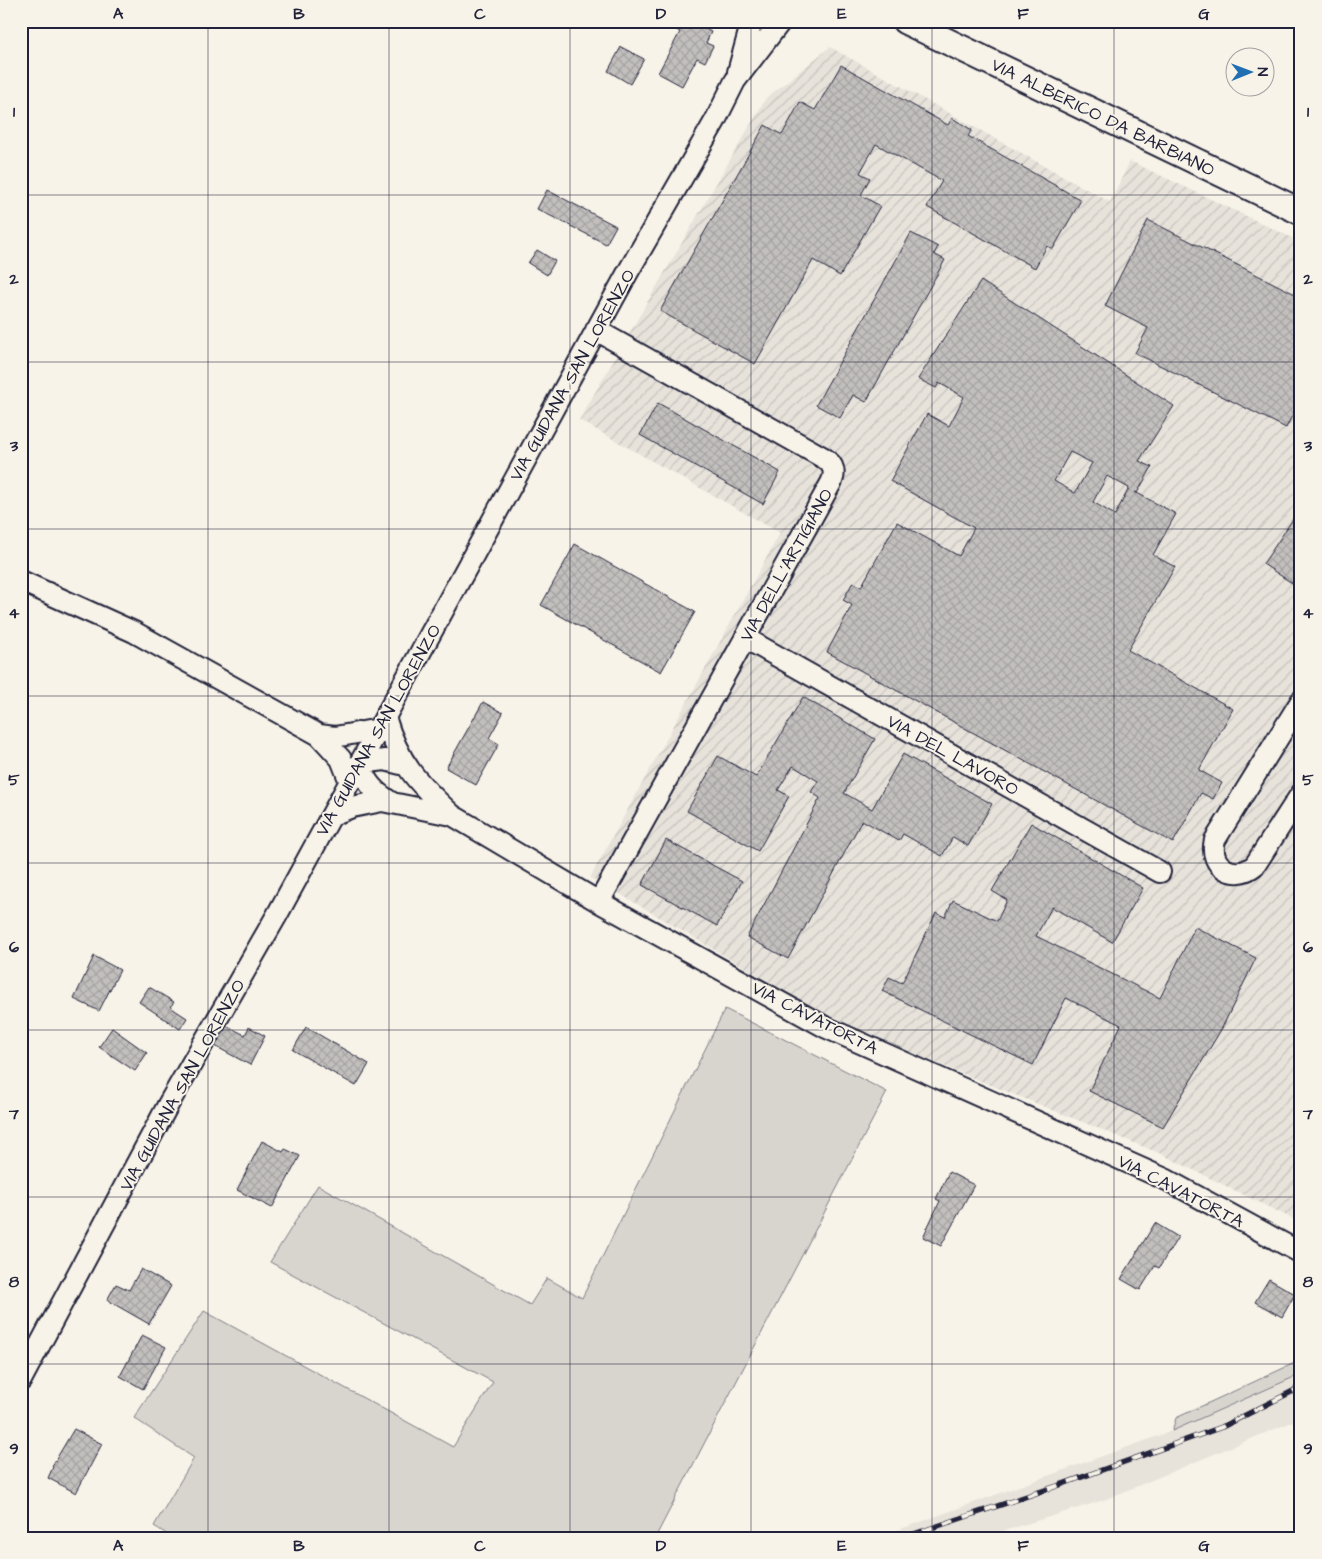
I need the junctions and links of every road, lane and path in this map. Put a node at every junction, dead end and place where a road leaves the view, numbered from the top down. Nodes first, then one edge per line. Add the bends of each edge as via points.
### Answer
1 (752, 21) edge
2 (780, 21) edge
3 (905, 21) edge
4 (736, 81) junction
5 (1301, 212) edge
6 (596, 330) junction
7 (21, 580) edge
8 (746, 638) junction
9 (1301, 701) edge
10 (382, 723) junction
11 (319, 735) junction
12 (360, 763) junction
13 (405, 765) junction
14 (350, 782) junction
15 (1301, 794) edge
16 (391, 802) junction
17 (332, 815) junction
18 (452, 815) junction
19 (1160, 872) dead end
20 (600, 902) junction
21 (1301, 1253) edge
22 (21, 1380) edge

1 - 4 street
2 - 4 street
3 - 5 main road, VIA ALBERICO DA BARBIANO
4 - 6 street, VIA GUIDANA SAN LORENZO
6 - 8 street, VIA DELL'ARTIGIANO via 832,464 834,479
6 - 10 street, VIA GUIDANA SAN LORENZO
7 - 11 street via 134,632
8 - 19 street, VIA DEL LAVORO
8 - 20 street, VIA DELL'ARTIGIANO
9 - 15 street via 1215,840 1214,855 1221,868 1242,873 1255,864
10 - 11 street via 335,737
10 - 12 street, VIA GUIDANA SAN LORENZO
10 - 13 street
11 - 14 street via 341,759
12 - 13 street via 385,760
12 - 14 street, VIA GUIDANA SAN LORENZO
12 - 16 street via 370,787
13 - 18 street
14 - 17 street, VIA GUIDANA SAN LORENZO
16 - 17 street, VIA CAVATORTA via 352,807
16 - 18 street, VIA CAVATORTA
17 - 22 street, VIA GUIDANA SAN LORENZO via 169,1103
18 - 20 street, VIA CAVATORTA
20 - 21 street, VIA CAVATORTA via 825,1027 1167,1180

